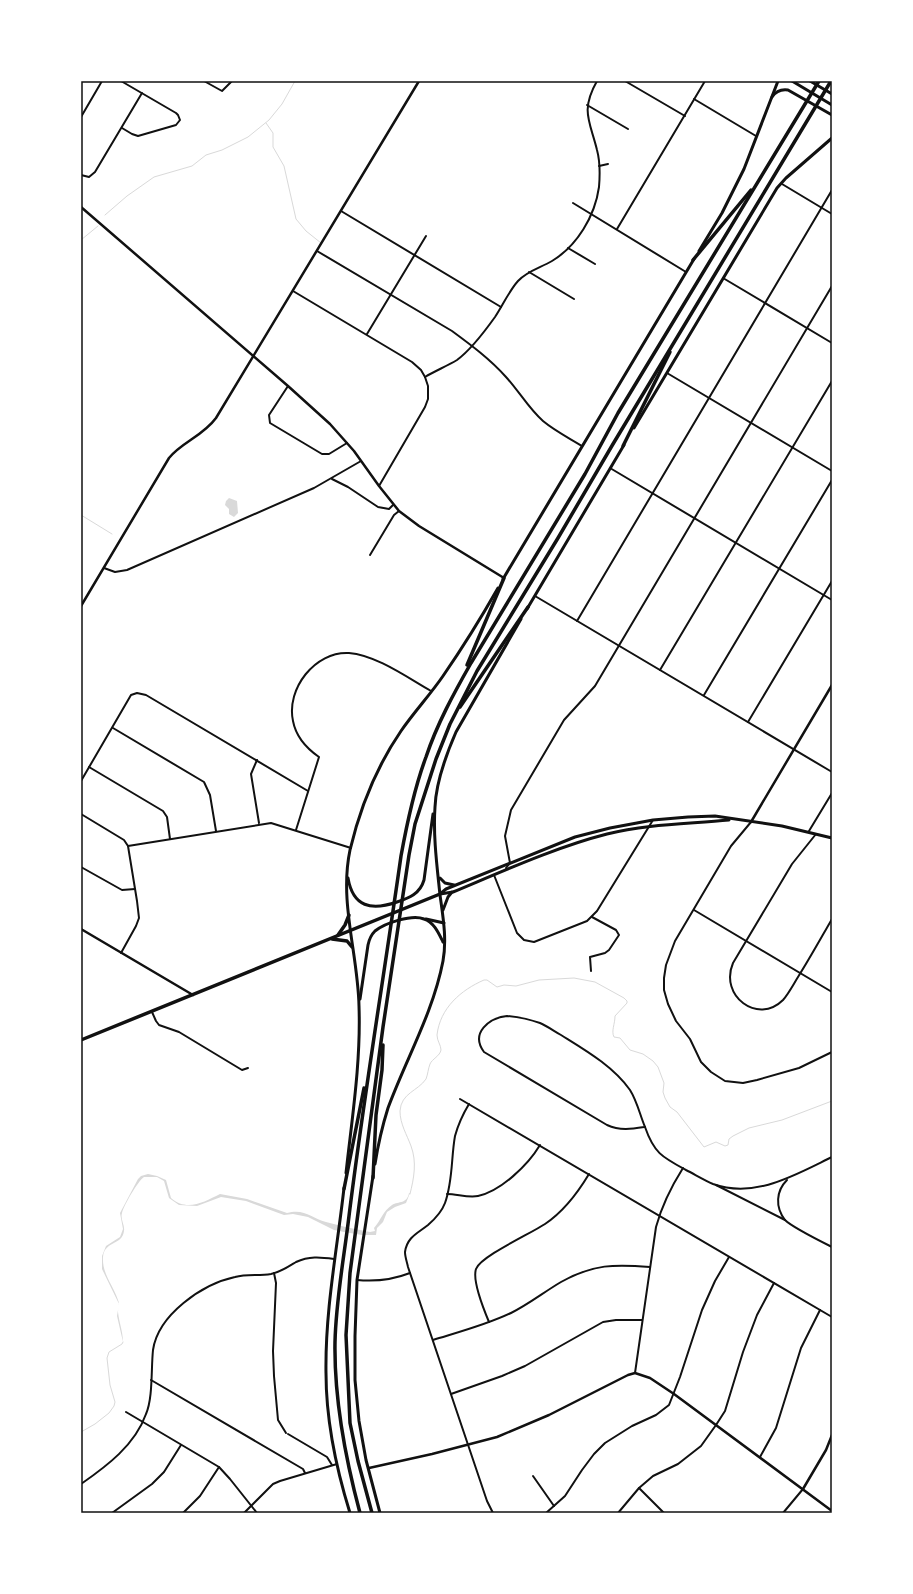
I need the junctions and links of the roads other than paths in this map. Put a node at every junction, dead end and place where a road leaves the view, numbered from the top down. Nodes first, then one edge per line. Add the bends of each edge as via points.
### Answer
1 (102, 81) edge
2 (120, 81) edge
3 (204, 81) edge
4 (232, 81) edge
5 (419, 81) edge
6 (597, 81) edge
7 (625, 81) edge
8 (705, 81) edge
9 (778, 81) edge
10 (792, 81) edge
11 (810, 81) edge
12 (819, 81) edge
13 (831, 81) edge
14 (142, 94) junction
15 (832, 94) edge
16 (694, 100) junction
17 (769, 100) junction
18 (588, 105) junction
19 (832, 105) edge
20 (832, 115) edge
21 (684, 116) junction
22 (81, 117) edge
23 (122, 128) junction
24 (628, 129) dead end
25 (757, 137) junction
26 (832, 137) edge
27 (608, 164) dead end
28 (768, 164) junction
29 (599, 166) junction
30 (81, 175) edge
31 (781, 183) junction
32 (832, 190) edge
33 (573, 203) dead end
34 (81, 206) edge
35 (822, 208) junction
36 (341, 211) junction
37 (592, 214) junction
38 (832, 214) edge
39 (617, 230) junction
40 (426, 236) dead end
41 (568, 248) junction
42 (317, 252) junction
43 (415, 255) junction
44 (693, 260) junction
45 (595, 264) dead end
46 (530, 272) junction
47 (686, 272) junction
48 (723, 278) junction
49 (832, 286) edge
50 (293, 291) junction
51 (391, 295) junction
52 (574, 299) dead end
53 (765, 303) junction
54 (502, 307) junction
55 (683, 326) junction
56 (807, 328) junction
57 (367, 335) junction
58 (832, 343) edge
59 (472, 345) junction
60 (254, 356) junction
61 (667, 373) junction
62 (425, 377) junction
63 (832, 381) edge
64 (288, 386) junction
65 (709, 398) junction
66 (751, 422) junction
67 (347, 443) junction
68 (582, 446) junction
69 (623, 446) junction
70 (792, 447) junction
71 (361, 461) junction
72 (610, 468) junction
73 (832, 471) edge
74 (332, 479) junction
75 (832, 480) edge
76 (379, 486) junction
77 (652, 493) junction
78 (394, 505) junction
79 (399, 511) junction
80 (694, 519) junction
81 (736, 543) junction
82 (370, 555) dead end
83 (104, 568) junction
84 (779, 569) junction
85 (504, 578) junction
86 (832, 582) edge
87 (535, 595) junction
88 (824, 595) junction
89 (832, 600) edge
90 (81, 606) edge
91 (528, 607) junction
92 (577, 621) junction
93 (619, 645) junction
94 (660, 670) junction
95 (832, 685) edge
96 (431, 691) junction
97 (452, 696) junction
98 (704, 696) junction
99 (453, 718) junction
100 (748, 722) junction
101 (112, 728) junction
102 (794, 750) junction
103 (257, 760) junction
104 (89, 767) junction
105 (832, 772) edge
106 (81, 781) edge
107 (308, 791) junction
108 (832, 793) edge
109 (435, 807) junction
110 (81, 814) edge
111 (715, 816) junction
112 (653, 820) junction
113 (733, 820) junction
114 (712, 822) junction
115 (751, 822) junction
116 (259, 824) junction
117 (649, 826) junction
118 (296, 830) junction
119 (216, 831) junction
120 (809, 831) junction
121 (816, 833) junction
122 (832, 838) edge
123 (170, 839) junction
124 (128, 846) junction
125 (351, 848) junction
126 (510, 863) junction
127 (81, 867) edge
128 (347, 872) junction
129 (502, 872) junction
130 (494, 875) junction
131 (439, 876) junction
132 (455, 885) junction
133 (135, 889) junction
134 (453, 892) junction
135 (440, 894) junction
136 (443, 910) junction
137 (694, 910) junction
138 (349, 915) junction
139 (592, 917) junction
140 (426, 919) junction
141 (832, 919) edge
142 (444, 923) junction
143 (81, 929) edge
144 (350, 930) junction
145 (337, 936) junction
146 (331, 939) junction
147 (746, 941) junction
148 (444, 944) junction
149 (352, 947) junction
150 (121, 953) junction
151 (591, 971) dead end
152 (800, 974) junction
153 (832, 992) edge
154 (193, 995) junction
155 (359, 1004) junction
156 (152, 1012) junction
157 (383, 1027) junction
158 (81, 1040) edge
159 (372, 1046) junction
160 (832, 1052) edge
161 (248, 1068) dead end
162 (460, 1099) dead end
163 (469, 1104) junction
164 (645, 1127) junction
165 (540, 1145) junction
166 (832, 1158) edge
167 (683, 1168) junction
168 (588, 1174) junction
169 (373, 1178) junction
170 (789, 1178) junction
171 (713, 1184) junction
172 (344, 1189) junction
173 (447, 1194) junction
174 (659, 1216) junction
175 (786, 1221) junction
176 (832, 1247) edge
177 (729, 1257) junction
178 (334, 1259) junction
179 (650, 1267) junction
180 (274, 1273) junction
181 (410, 1273) junction
182 (357, 1280) junction
183 (774, 1283) junction
184 (820, 1310) junction
185 (832, 1317) edge
186 (642, 1320) junction
187 (489, 1322) junction
188 (433, 1340) junction
189 (635, 1373) junction
190 (151, 1380) junction
191 (451, 1394) junction
192 (674, 1394) junction
193 (126, 1412) dead end
194 (142, 1422) junction
195 (716, 1425) junction
196 (832, 1435) edge
197 (181, 1445) junction
198 (469, 1445) junction
199 (760, 1457) junction
200 (338, 1464) junction
201 (332, 1465) junction
202 (219, 1467) junction
203 (369, 1468) junction
204 (305, 1473) junction
205 (533, 1476) dead end
206 (81, 1484) edge
207 (639, 1488) junction
208 (803, 1489) junction
209 (251, 1506) junction
210 (554, 1506) junction
211 (832, 1510) edge
212 (112, 1513) edge
213 (183, 1513) edge
214 (244, 1513) edge
215 (257, 1513) edge
216 (350, 1513) edge
217 (360, 1513) edge
218 (372, 1513) edge
219 (380, 1513) edge
220 (493, 1513) edge
221 (546, 1513) edge
222 (618, 1513) edge
223 (664, 1513) edge
224 (783, 1513) edge

1 - 22 street
2 - 14 street
3 - 4 street via 222,91
5 - 36 street
6 - 18 street
7 - 21 street
8 - 16 street
9 - 17 main road
10 - 19 main road
11 - 15 main road
12 - 28 highway
13 - 55 highway
14 - 23 street
14 - 23 street via 178,115 180,120 176,125 138,136
16 - 21 street
16 - 25 street
17 - 20 main road via 784,89
17 - 25 main road
18 - 24 street
18 - 29 street via 588,119
21 - 39 street
23 - 30 street via 95,172 88,177
25 - 44 main road via 734,189
26 - 31 main road
27 - 29 street
28 - 44 highway via 749,192
28 - 97 highway
29 - 37 street via 598,187
31 - 35 street
31 - 48 main road
32 - 35 street
33 - 37 street
34 - 60 street
35 - 38 street
35 - 53 street
36 - 42 street
36 - 43 street
37 - 39 street
37 - 41 street
39 - 47 street
40 - 43 street
41 - 45 street
41 - 46 street
42 - 50 street
42 - 51 street
43 - 51 street
43 - 54 street
44 - 47 main road
46 - 52 street
46 - 54 street via 517,282
47 - 68 main road
48 - 53 street
48 - 61 main road
49 - 56 street
50 - 57 street
50 - 60 street
51 - 57 street
51 - 59 street
53 - 56 street
53 - 65 street
54 - 59 street
55 - 69 highway
55 - 99 highway via 477,671
56 - 58 street
56 - 66 street
57 - 62 street via 412,362
59 - 62 street via 457,360
59 - 68 street via 501,371 543,421
60 - 64 street
60 - 83 street via 211,424 179,447 169,458
61 - 65 street
61 - 69 main road
62 - 76 street via 429,392 428,400
63 - 70 street
64 - 67 street
64 - 67 street via 269,415 270,423 322,454 329,454
65 - 66 street
65 - 77 street
66 - 70 street
66 - 80 street
67 - 71 street
68 - 85 main road
69 - 72 main road
70 - 73 street
70 - 81 street
71 - 74 street
71 - 76 street
72 - 77 street
72 - 87 main road
74 - 78 street via 378,506 388,509
74 - 83 street via 128,570 115,572
75 - 84 street
76 - 78 street
77 - 80 street
77 - 92 street
78 - 79 street
79 - 82 street
79 - 85 street
80 - 81 street
80 - 93 street
81 - 84 street
81 - 94 street
83 - 90 street
84 - 88 street
84 - 98 street
85 - 96 main road via 468,640
85 - 97 highway via 473,654
86 - 88 street
87 - 91 main road
87 - 92 street
88 - 89 street
88 - 100 street
91 - 99 highway
91 - 109 main road via 456,732 444,761
92 - 93 street
93 - 94 street
93 - 126 street via 595,686 564,720 511,810 505,836
94 - 98 street
95 - 102 street
96 - 107 street via 396,671 363,656 349,653 336,654 312,668 300,682 292,706 292,721 296,732 302,743 319,757
96 - 125 main road via 386,756 366,800
97 - 159 highway via 425,758 408,821
98 - 100 street
99 - 157 highway via 436,759 415,824
100 - 102 street
101 - 103 street via 131,695 143,693
101 - 104 street
101 - 119 street via 204,782 210,795
102 - 105 street
102 - 115 street
103 - 107 street
103 - 116 street via 251,774
104 - 106 street
104 - 123 street via 163,811 167,817
107 - 118 street
108 - 120 street
109 - 128 main road via 423,884 410,898 384,907 370,906 353,894
109 - 131 main road
110 - 124 street via 124,840
111 - 112 main road
111 - 113 main road
111 - 114 street
112 - 117 street
112 - 126 main road via 574,838
113 - 114 main road
113 - 115 main road
114 - 117 main road
115 - 120 main road
115 - 137 street via 731,846
116 - 118 street via 276,823
116 - 119 street
117 - 129 main road via 607,834 566,846
117 - 139 street
118 - 125 street
119 - 123 street
120 - 121 main road
121 - 122 main road
121 - 147 street via 792,864
123 - 124 street
124 - 133 street
125 - 128 main road
126 - 129 street
126 - 132 main road
127 - 133 street via 122,890
128 - 138 main road
129 - 130 main road
130 - 134 main road
130 - 139 street via 517,933 524,940 534,942 580,925
131 - 132 main road via 445,883
131 - 135 main road
132 - 135 main road
133 - 150 street via 139,918
134 - 135 main road
134 - 136 main road
135 - 136 main road
135 - 144 highway
136 - 142 main road
137 - 147 street
137 - 160 street via 675,941 666,965 664,990 672,1012 706,1068 725,1081 744,1083 799,1068
138 - 144 main road
138 - 145 highway
139 - 151 street via 616,930 619,935 609,950 590,957
140 - 142 main road
140 - 148 main road via 437,929
140 - 155 main road via 408,918 374,932 368,945
141 - 152 street
142 - 148 main road
143 - 150 street
144 - 145 highway
144 - 149 main road
145 - 146 highway
146 - 149 highway via 347,940
146 - 154 highway
147 - 152 street
147 - 152 street via 733,963 730,974 732,990 745,1004 761,1009 773,1007 782,1001
148 - 169 main road via 443,960 427,1018 388,1108 380,1133
149 - 155 main road
150 - 154 street
152 - 153 street
154 - 156 highway
155 - 172 main road via 357,1072
156 - 158 highway
156 - 161 street via 159,1025 179,1032 242,1070
157 - 169 highway
157 - 218 highway via 353,1244 346,1335 350,1423
159 - 172 highway
159 - 217 highway via 355,1163 336,1328 336,1384 347,1466
162 - 163 street
163 - 165 street
163 - 173 street via 456,1134
164 - 164 street via 635,1100 625,1084 578,1045 541,1023 520,1017 498,1017 483,1028 480,1047 490,1057 611,1127 627,1130
164 - 167 street via 655,1149
165 - 168 street
165 - 173 street via 526,1166 492,1190 479,1196
166 - 170 street
167 - 171 street
167 - 174 street
168 - 174 street
168 - 187 street via 571,1200 552,1218 490,1255 477,1267 475,1275 478,1290
169 - 182 main road
170 - 171 street via 756,1188 732,1188
170 - 175 street via 781,1188 778,1201
171 - 175 street
172 - 178 main road
173 - 181 street via 445,1203 436,1217 407,1243 405,1255
174 - 177 street
174 - 179 street
175 - 176 street
177 - 183 street
177 - 192 street via 702,1310
178 - 180 street via 314,1256
178 - 200 main road via 327,1325 326,1374 331,1430
179 - 186 street
179 - 187 street via 618,1265 582,1272 560,1282 513,1312
180 - 190 street via 236,1277 217,1283 204,1289 172,1314 156,1337
180 - 201 street via 276,1283 273,1351 278,1420 287,1433 327,1457
181 - 182 street via 383,1281
181 - 188 street
182 - 203 main road via 355,1380 359,1421
183 - 184 street
183 - 195 street via 757,1315 725,1411
184 - 185 street
184 - 199 street via 801,1348 776,1428
186 - 189 street
186 - 191 street via 604,1322 525,1366
187 - 188 street
188 - 191 street
189 - 192 street via 650,1378
189 - 198 street via 618,1378 514,1430
190 - 194 street via 148,1409
190 - 204 street via 258,1442
191 - 198 street
192 - 195 street
192 - 210 street via 668,1405 656,1415 617,1434 605,1443 582,1470 565,1496
193 - 194 street
194 - 197 street
194 - 206 street via 116,1458
195 - 199 street
195 - 207 street via 702,1446 678,1464 653,1476
196 - 208 street
197 - 202 street
197 - 212 street via 164,1472 152,1484
198 - 203 street
198 - 220 street
199 - 208 street
200 - 201 street
200 - 216 main road
201 - 204 street
202 - 209 street
202 - 213 street via 200,1496
203 - 219 main road
204 - 209 street via 274,1484
205 - 210 street
207 - 222 street
207 - 223 street
208 - 211 street
208 - 224 street
209 - 214 street
209 - 215 street
210 - 221 street

